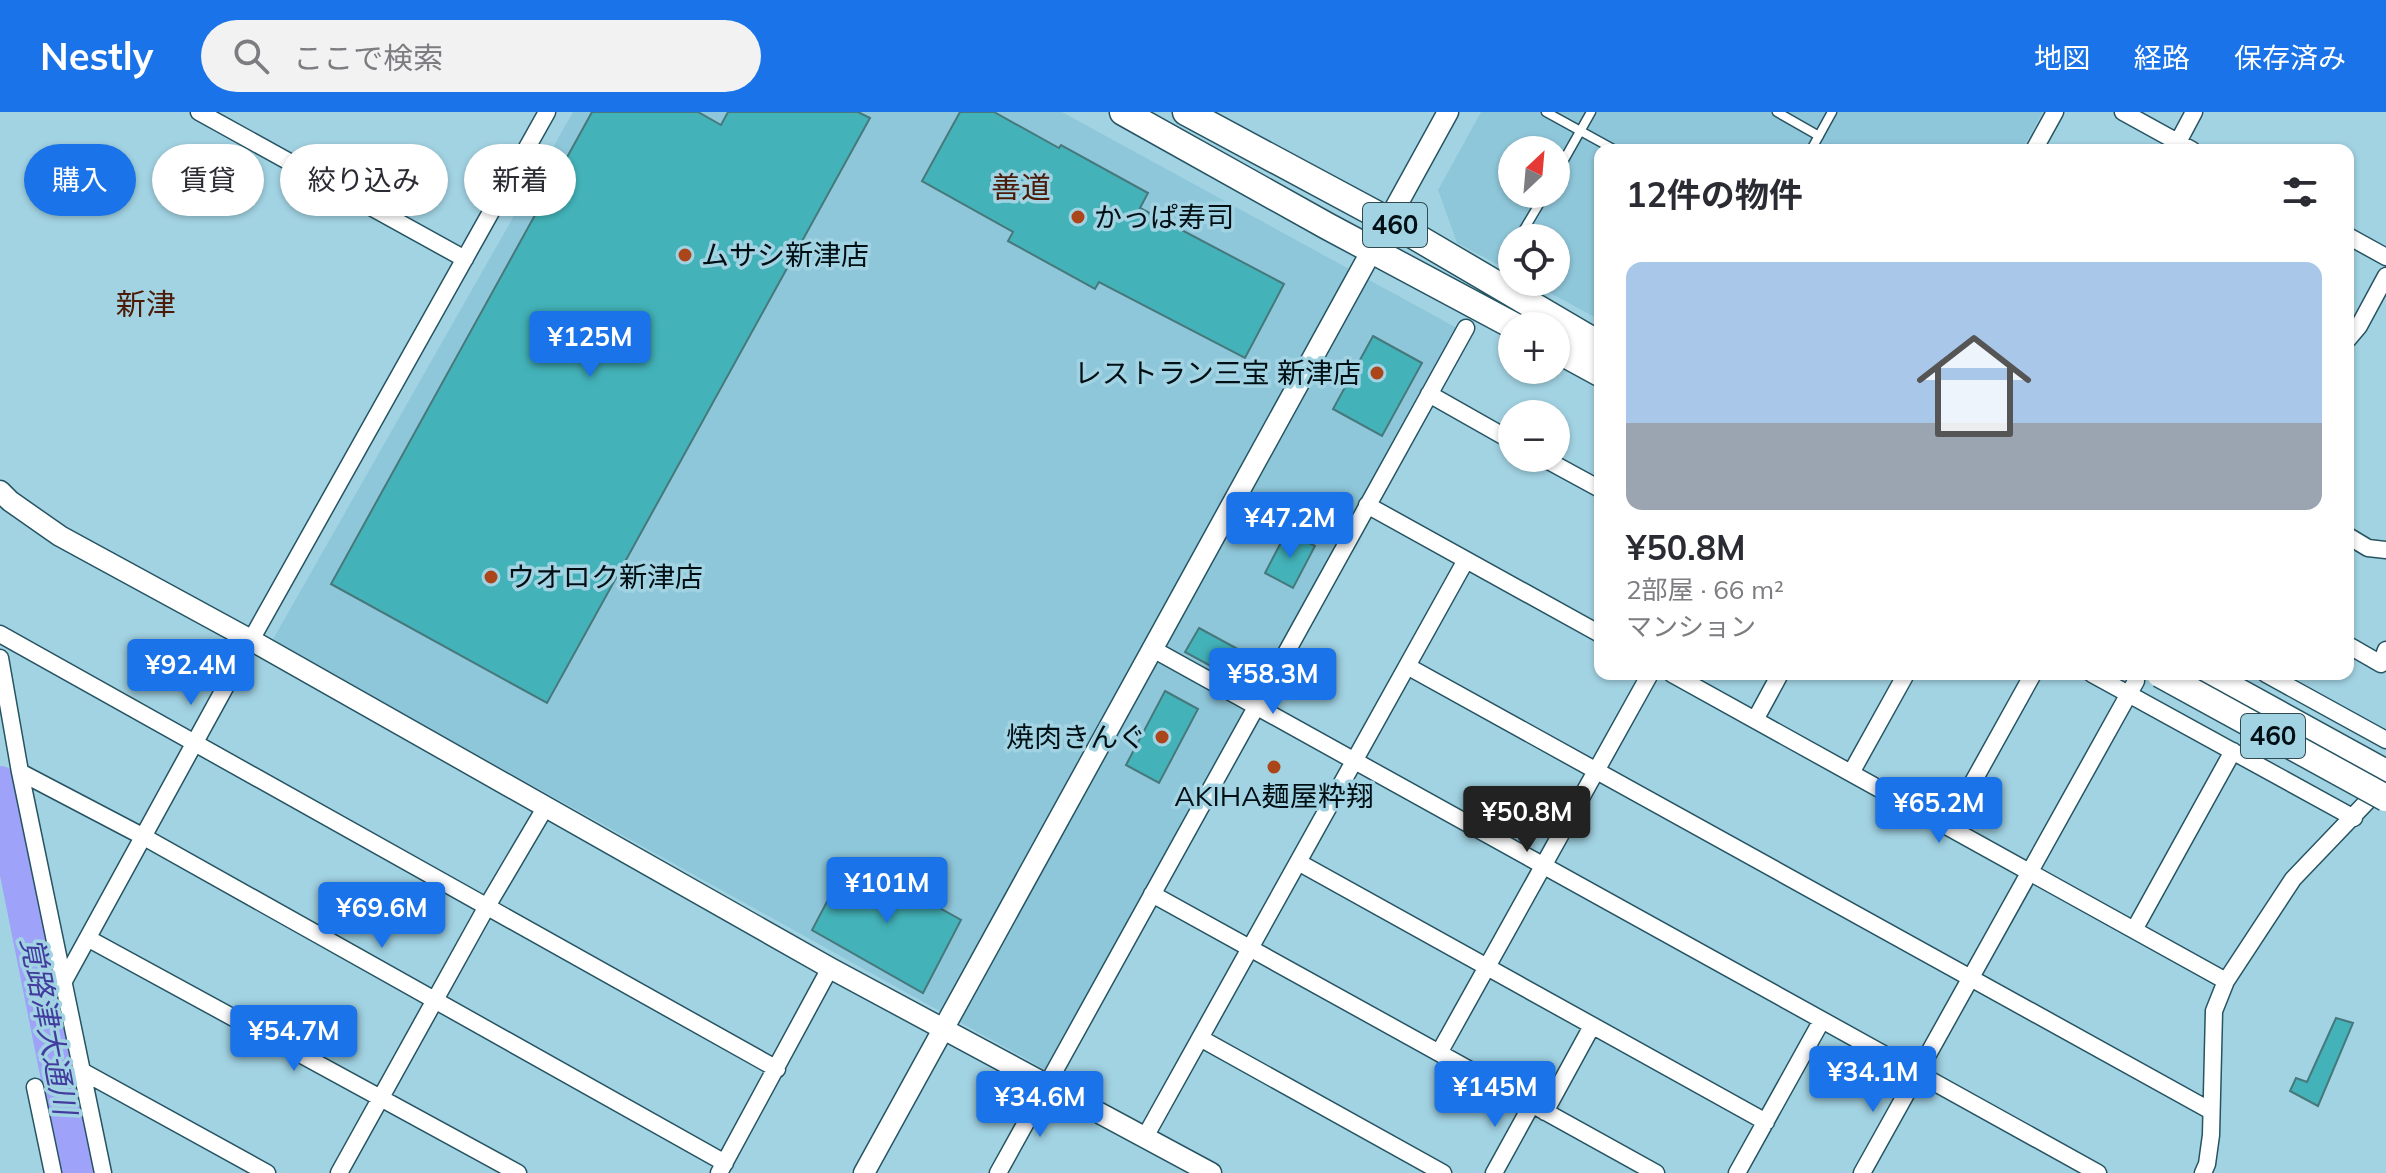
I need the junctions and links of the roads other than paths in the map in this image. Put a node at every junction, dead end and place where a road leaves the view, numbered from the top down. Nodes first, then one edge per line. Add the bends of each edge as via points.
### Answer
1 (199, 112) edge
2 (547, 112) edge
3 (1123, 112) edge
4 (1186, 112) edge
5 (1448, 112) edge
6 (1546, 112) edge
7 (1591, 112) edge
8 (1777, 112) edge
9 (1832, 112) edge
10 (2055, 112) edge
11 (2123, 112) edge
12 (2194, 112) edge
13 (1581, 131) junction
14 (1819, 136) junction
15 (1604, 144) edge
16 (1814, 144) edge
17 (2038, 144) edge
18 (2181, 144) edge
19 (2186, 144) edge
20 (1570, 150) edge
21 (1389, 221) junction
22 (2354, 239) edge
23 (1374, 250) junction
24 (2386, 257) edge
25 (465, 259) junction
26 (2386, 276) edge
27 (1498, 317) edge
28 (1466, 328) dead end
29 (2354, 332) edge
30 (1594, 341) edge
31 (1570, 357) edge
32 (1594, 370) edge
33 (1429, 394) junction
34 (1498, 433) edge
35 (1569, 472) edge
36 (1594, 486) edge
37 (0, 491) edge
38 (1367, 505) junction
39 (2354, 540) edge
40 (2386, 550) edge
41 (1466, 560) junction
42 (1594, 631) edge
43 (0, 634) edge
44 (251, 640) junction
45 (1151, 648) junction
46 (2354, 648) edge
47 (2386, 650) edge
48 (0, 658) edge
49 (1407, 666) junction
50 (1647, 680) edge
51 (1683, 680) edge
52 (1777, 680) edge
53 (1903, 680) edge
54 (2030, 680) edge
55 (2122, 680) edge
56 (2217, 680) edge
57 (2277, 680) edge
58 (2142, 684) edge
59 (1256, 706) junction
60 (1755, 720) junction
61 (2386, 740) edge
62 (195, 743) junction
63 (2233, 751) junction
64 (1354, 761) junction
65 (1596, 771) junction
66 (20, 772) junction
67 (1851, 773) junction
68 (2386, 773) edge
69 (2386, 781) edge
70 (2386, 798) edge
71 (545, 808) junction
72 (2354, 818) junction
73 (1948, 827) junction
74 (144, 837) junction
75 (1298, 862) junction
76 (1544, 866) junction
77 (2031, 873) junction
78 (1152, 894) junction
79 (486, 908) junction
80 (2134, 930) junction
81 (89, 939) junction
82 (1250, 948) junction
83 (1487, 967) junction
84 (830, 968) junction
85 (1972, 979) junction
86 (64, 981) junction
87 (2226, 981) junction
88 (434, 1002) junction
89 (1822, 1020) junction
90 (1592, 1026) junction
91 (943, 1029) junction
92 (1200, 1038) junction
93 (1439, 1053) junction
94 (777, 1069) junction
95 (80, 1070) junction
96 (1919, 1074) junction
97 (1047, 1086) junction
98 (35, 1087) dead end
99 (381, 1097) junction
100 (1538, 1108) junction
101 (2211, 1111) junction
102 (1766, 1122) junction
103 (1145, 1137) junction
104 (722, 1168) edge
105 (1867, 1171) edge
106 (53, 1173) edge
107 (103, 1173) edge
108 (267, 1173) edge
109 (339, 1173) edge
110 (518, 1173) edge
111 (864, 1173) edge
112 (998, 1173) edge
113 (1211, 1173) edge
114 (1443, 1173) edge
115 (1494, 1173) edge
116 (1656, 1173) edge
117 (1737, 1173) edge
118 (2098, 1173) edge
119 (2203, 1173) edge

1 - 25 street
2 - 25 street
3 - 23 highway, 460
4 - 21 highway, 460
5 - 21 street
6 - 13 lane
7 - 13 lane
8 - 14 lane
9 - 14 lane
10 - 17 street
11 - 18 street
12 - 19 street
13 - 15 lane
13 - 20 lane
14 - 16 lane
21 - 23 street
21 - 30 highway, 460
22 - 24 street
23 - 27 highway, 460
23 - 45 street
25 - 44 street
26 - 29 street
28 - 33 street
31 - 32 highway
33 - 34 street
33 - 38 street
35 - 36 street
37 - 44 street via 60,536
38 - 41 street
38 - 59 street
39 - 40 street
41 - 42 street
41 - 49 street
43 - 62 street
44 - 62 street
44 - 71 street
45 - 59 street
45 - 91 street
46 - 47 street via 2381,664
48 - 66 street
49 - 64 street
49 - 65 street
50 - 65 street
51 - 60 street
52 - 60 street
53 - 67 street
54 - 73 street
55 - 58 street
56 - 68 highway, 460
57 - 61 street
58 - 63 street
58 - 70 highway, 460, bridge
58 - 77 street
59 - 64 street
59 - 78 street
60 - 67 street
62 - 74 street
62 - 79 street
63 - 72 street
63 - 80 street
64 - 75 street
64 - 76 street
65 - 76 street
65 - 85 street
66 - 74 street
66 - 86 street
67 - 73 street
69 - 72 street
71 - 79 street
71 - 84 street
72 - 87 street via 2293,879
73 - 77 street
74 - 81 street
74 - 88 street
75 - 82 street
75 - 83 street
76 - 83 street
76 - 89 street
77 - 80 street
77 - 85 street
78 - 82 street
78 - 97 street
79 - 88 street
79 - 94 street
80 - 87 street
81 - 86 street
81 - 99 street
82 - 92 street
82 - 93 street
83 - 90 street
83 - 93 street
84 - 91 street
84 - 94 street
85 - 96 street
85 - 101 street
86 - 95 street
87 - 101 street via 2214,1011
88 - 99 street
88 - 104 street
89 - 96 street
89 - 102 street
90 - 100 street
90 - 102 street
91 - 97 street
91 - 111 street
92 - 103 street
92 - 114 street
93 - 100 street
94 - 104 street
95 - 107 street
95 - 108 street
96 - 105 street
96 - 118 street
97 - 103 street
97 - 112 street
98 - 106 street
99 - 109 street
99 - 110 street
100 - 115 street
100 - 116 street
101 - 119 street
102 - 117 street
103 - 113 street

